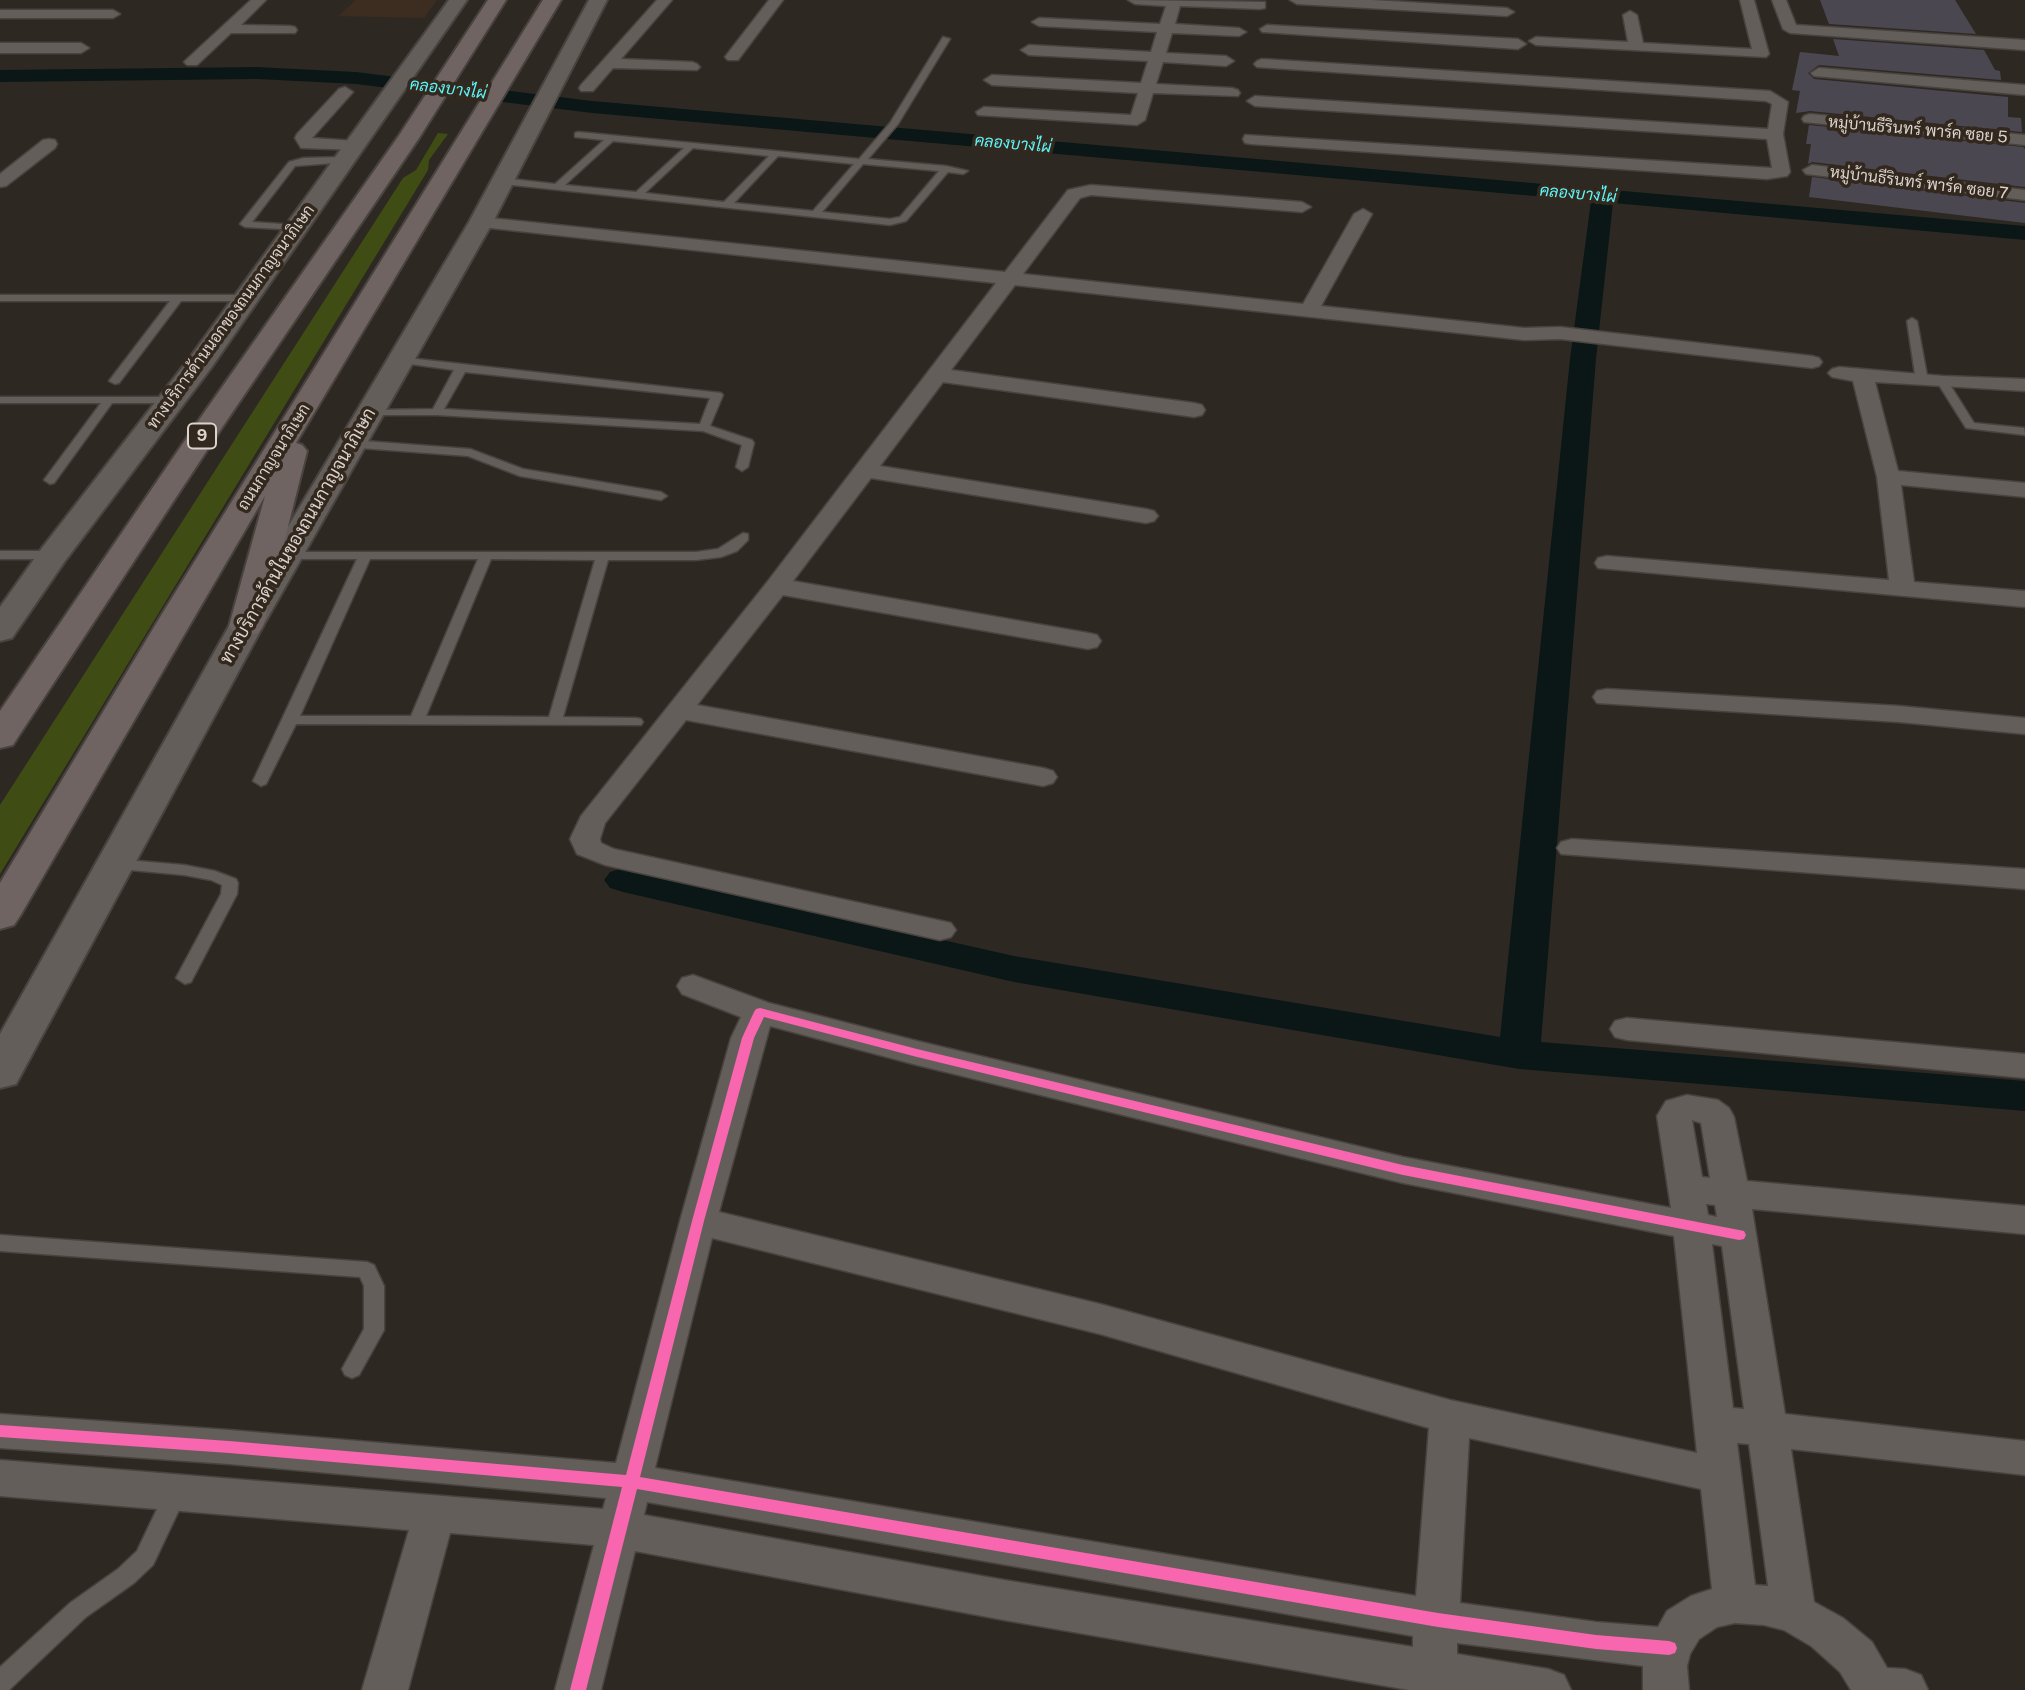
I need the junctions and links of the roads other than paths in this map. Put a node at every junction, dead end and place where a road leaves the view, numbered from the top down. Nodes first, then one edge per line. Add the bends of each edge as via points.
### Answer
1 (259, 0) edge
2 (458, 0) edge
3 (497, 0) edge
4 (552, 0) edge
5 (598, 0) edge
6 (665, 0) edge
7 (776, 0) edge
8 (1135, 0) edge
9 (1297, 0) edge
10 (1747, 0) edge
11 (1779, 0) edge
12 (1175, 1) edge
13 (1377, 2) edge
14 (1260, 5) dead end
15 (1507, 12) dead end
16 (0, 13) edge
17 (113, 14) dead end
18 (1630, 15) dead end
19 (1806, 15) dead end
20 (1039, 22) dead end
21 (227, 29) junction
22 (1166, 29) junction
23 (1267, 29) dead end
24 (290, 30) dead end
25 (1239, 32) dead end
26 (1909, 34) junction
27 (1372, 35) junction
28 (946, 39) dead end
29 (1536, 41) dead end
30 (2017, 43) edge
31 (1518, 44) dead end
32 (1636, 46) junction
33 (0, 48) edge
34 (81, 48) dead end
35 (1029, 50) dead end
36 (733, 57) dead end
37 (1157, 58) junction
38 (1226, 61) dead end
39 (191, 62) dead end
40 (609, 63) junction
41 (2025, 63) edge
42 (1262, 64) dead end
43 (692, 67) dead end
44 (1819, 73) dead end
45 (992, 80) dead end
46 (587, 88) dead end
47 (1147, 89) junction
48 (1359, 89) junction
49 (2025, 90) edge
50 (345, 92) dead end
51 (1232, 93) dead end
52 (1255, 100) dead end
53 (984, 112) dead end
54 (1810, 119) dead end
55 (1775, 134) junction
56 (578, 135) dead end
57 (611, 138) junction
58 (1251, 139) dead end
59 (2025, 140) edge
60 (49, 144) dead end
61 (692, 145) junction
62 (1352, 146) junction
63 (349, 153) junction
64 (776, 153) junction
65 (864, 161) junction
66 (946, 169) junction
67 (1812, 170) dead end
68 (962, 171) dead end
69 (503, 181) junction
70 (0, 182) edge
71 (557, 187) junction
72 (638, 195) junction
73 (2025, 195) edge
74 (726, 205) junction
75 (1302, 207) dead end
76 (816, 214) junction
77 (1363, 214) dead end
78 (481, 222) junction
79 (296, 228) junction
80 (1010, 280) junction
81 (0, 298) edge
82 (246, 298) junction
83 (177, 299) junction
84 (1310, 309) junction
85 (1912, 321) dead end
86 (399, 360) junction
87 (461, 368) junction
88 (940, 374) junction
89 (1851, 374) junction
90 (115, 381) dead end
91 (1922, 381) junction
92 (1943, 382) junction
93 (2023, 387) edge
94 (0, 400) edge
95 (109, 400) junction
96 (173, 400) junction
97 (1194, 410) dead end
98 (302, 412) junction
99 (437, 412) junction
100 (370, 413) junction
101 (704, 428) junction
102 (2024, 432) edge
103 (351, 444) junction
104 (742, 467) dead end
105 (865, 470) junction
106 (1888, 477) junction
107 (50, 480) dead end
108 (2025, 490) edge
109 (661, 496) dead end
110 (1146, 516) dead end
111 (743, 537) dead end
112 (0, 555) edge
113 (53, 555) junction
114 (288, 555) junction
115 (365, 555) junction
116 (486, 555) junction
117 (603, 555) junction
118 (1607, 563) dead end
119 (777, 586) junction
120 (1902, 588) junction
121 (2025, 599) edge
122 (88, 603) junction
123 (2, 626) edge
124 (246, 626) junction
125 (1088, 641) dead end
126 (0, 697) edge
127 (1607, 697) dead end
128 (677, 710) junction
129 (291, 720) junction
130 (555, 721) junction
131 (416, 722) junction
132 (636, 722) dead end
133 (2025, 726) edge
134 (0, 737) edge
135 (1043, 777) dead end
136 (261, 780) dead end
137 (1572, 848) dead end
138 (115, 864) junction
139 (2025, 879) edge
140 (0, 916) edge
141 (940, 930) dead end
142 (185, 978) dead end
143 (693, 986) dead end
144 (760, 1012) junction
145 (1627, 1029) dead end
146 (2025, 1066) edge
147 (0, 1073) edge
148 (1686, 1189) junction
149 (1733, 1193) junction
150 (2025, 1220) edge
151 (698, 1221) junction
152 (1692, 1228) junction
153 (1740, 1235) junction
154 (0, 1243) edge
155 (352, 1369) dead end
156 (1450, 1417) junction
157 (1714, 1423) junction
158 (1770, 1430) junction
159 (0, 1431) edge
160 (2025, 1458) edge
161 (1720, 1475) junction
162 (0, 1478) edge
163 (632, 1482) junction
164 (176, 1493) junction
165 (435, 1512) junction
166 (619, 1529) junction
167 (1735, 1603) junction
168 (1794, 1614) junction
169 (1438, 1620) junction
170 (1669, 1648) junction
171 (1433, 1681) edge
172 (0, 1683) edge
173 (1886, 1689) edge
174 (385, 1690) edge
175 (578, 1690) edge
176 (1548, 1690) edge
177 (1666, 1690) edge

1 - 21 street
2 - 63 main road, ทางบริการด้านนอกของถนนกาญจนาภิเษก
3 - 122 highway, 9 via 408,138
4 - 98 highway, ถนนกาญจนาภิเษก
5 - 69 main road, ทางบริการด้านในของถนนกาญจนาภิเษก
6 - 40 street
7 - 36 street
8 - 12 street
9 - 13 street
10 - 32 street via 1761,54
11 - 26 street via 1790,29
12 - 14 street
12 - 22 street
13 - 15 street
13 - 27 street
16 - 17 street
18 - 32 street
19 - 26 street via 1810,25
20 - 22 street
21 - 24 street
21 - 39 street
22 - 25 street
22 - 37 street
23 - 27 street
26 - 30 street
27 - 31 street
27 - 48 street
28 - 65 lane via 894,124
29 - 32 street
30 - 41 street
33 - 34 street
35 - 37 street
37 - 38 street
37 - 47 street
40 - 43 street
40 - 46 street
42 - 48 street
44 - 49 street
45 - 47 street
47 - 51 street
47 - 53 street via 1137,120
48 - 52 street
48 - 55 street
48 - 55 street via 1758,94 1780,102
48 - 62 street
50 - 63 street via 303,138 307,145
54 - 59 street, หมู่บ้านธีรินทร์ พาร์ค ซอย 5
55 - 62 street via 1781,172 1767,174
56 - 57 lane
57 - 61 lane
57 - 71 lane
58 - 62 street
60 - 70 street
61 - 64 lane
61 - 72 lane
63 - 79 main road, ทางบริการด้านนอกของถนนกาญจนาภิเษก
63 - 79 lane via 292,164 245,224
64 - 65 lane
64 - 74 lane
65 - 66 lane
65 - 76 lane
66 - 68 lane
66 - 76 lane via 900,221
67 - 73 street, หมู่บ้านธีรินทร์ พาร์ค ซอย 7
69 - 71 lane
69 - 78 main road, ทางบริการด้านในของถนนกาญจนาภิเษก
71 - 72 lane
72 - 74 lane
74 - 76 lane
75 - 80 street via 1079,191
77 - 84 street
78 - 80 street
78 - 86 main road, ทางบริการด้านในของถนนกาญจนาภิเษก
79 - 82 main road, ทางบริการด้านนอกของถนนกาญจนาภิเษก
80 - 84 street
80 - 88 street
81 - 83 lane
82 - 83 lane
82 - 96 main road, ทางบริการด้านนอกของถนนกาญจนาภิเษก
83 - 90 lane
84 - 89 street via 1808,368 1831,365
85 - 91 lane
86 - 87 lane
86 - 100 main road, ทางบริการด้านในของถนนกาญจนาภิเษก
87 - 99 lane
87 - 101 lane via 717,395
88 - 97 street
88 - 105 street
89 - 91 street
89 - 106 street
91 - 92 street
92 - 93 street
92 - 102 lane via 1970,426
94 - 95 lane
95 - 96 lane
95 - 107 lane
96 - 113 main road, ทางบริการด้านนอกของถนนกาญจนาภิเษก
98 - 124 highway
98 - 140 highway, ถนนกาญจนาภิเษก
99 - 100 lane
99 - 101 lane
100 - 103 main road, ทางบริการด้านในของถนนกาญจนาภิเษก
101 - 104 lane via 748,443
103 - 109 lane via 470,453 520,472
103 - 114 main road, ทางบริการด้านในของถนนกาญจนาภิเษก
105 - 110 street
105 - 119 street
106 - 108 street
106 - 120 street
111 - 117 lane via 732,548 710,555
112 - 113 lane
113 - 123 main road, ทางบริการด้านนอกของถนนกาญจนาภิเษก
114 - 115 lane
114 - 124 main road, ทางบริการด้านในของถนนกาญจนาภิเษก
115 - 116 lane
115 - 129 lane
116 - 117 lane
116 - 131 lane
117 - 130 lane
118 - 120 street
119 - 125 street
119 - 128 street
120 - 121 street
122 - 126 highway
122 - 134 highway, 9
124 - 138 main road, ทางบริการด้านในของถนนกาญจนาภิเษก
127 - 133 street
128 - 135 street
128 - 141 street via 591,822 584,839 588,848 605,856
129 - 131 lane
129 - 136 lane
130 - 131 lane
130 - 132 lane
137 - 139 street
138 - 142 lane via 184,870 230,883 229,894
138 - 147 main road, ทางบริการด้านในของถนนกาญจนาภิเษก
143 - 144 street
144 - 151 street via 748,1038
144 - 152 street via 1403,1170
145 - 146 street
148 - 149 street
148 - 149 street via 1674,1116 1678,1110 1697,1107 1717,1117
148 - 152 street
149 - 150 street
149 - 153 street
151 - 156 street via 1100,1319
151 - 163 street
152 - 153 street
152 - 157 street
153 - 158 street
154 - 155 lane via 367,1270 374,1286 374,1330
156 - 161 street
156 - 169 street
157 - 158 street
157 - 161 street
158 - 160 street
158 - 168 street
159 - 163 street
161 - 167 street
162 - 164 street
163 - 166 street
163 - 169 street
164 - 165 street
164 - 172 lane via 145,1558 78,1609
165 - 166 street
165 - 174 street
166 - 171 street
166 - 175 street
167 - 168 street
167 - 170 street via 1706,1610 1684,1625
168 - 173 street via 1827,1632
169 - 170 street
169 - 171 street
170 - 177 street
171 - 176 street

